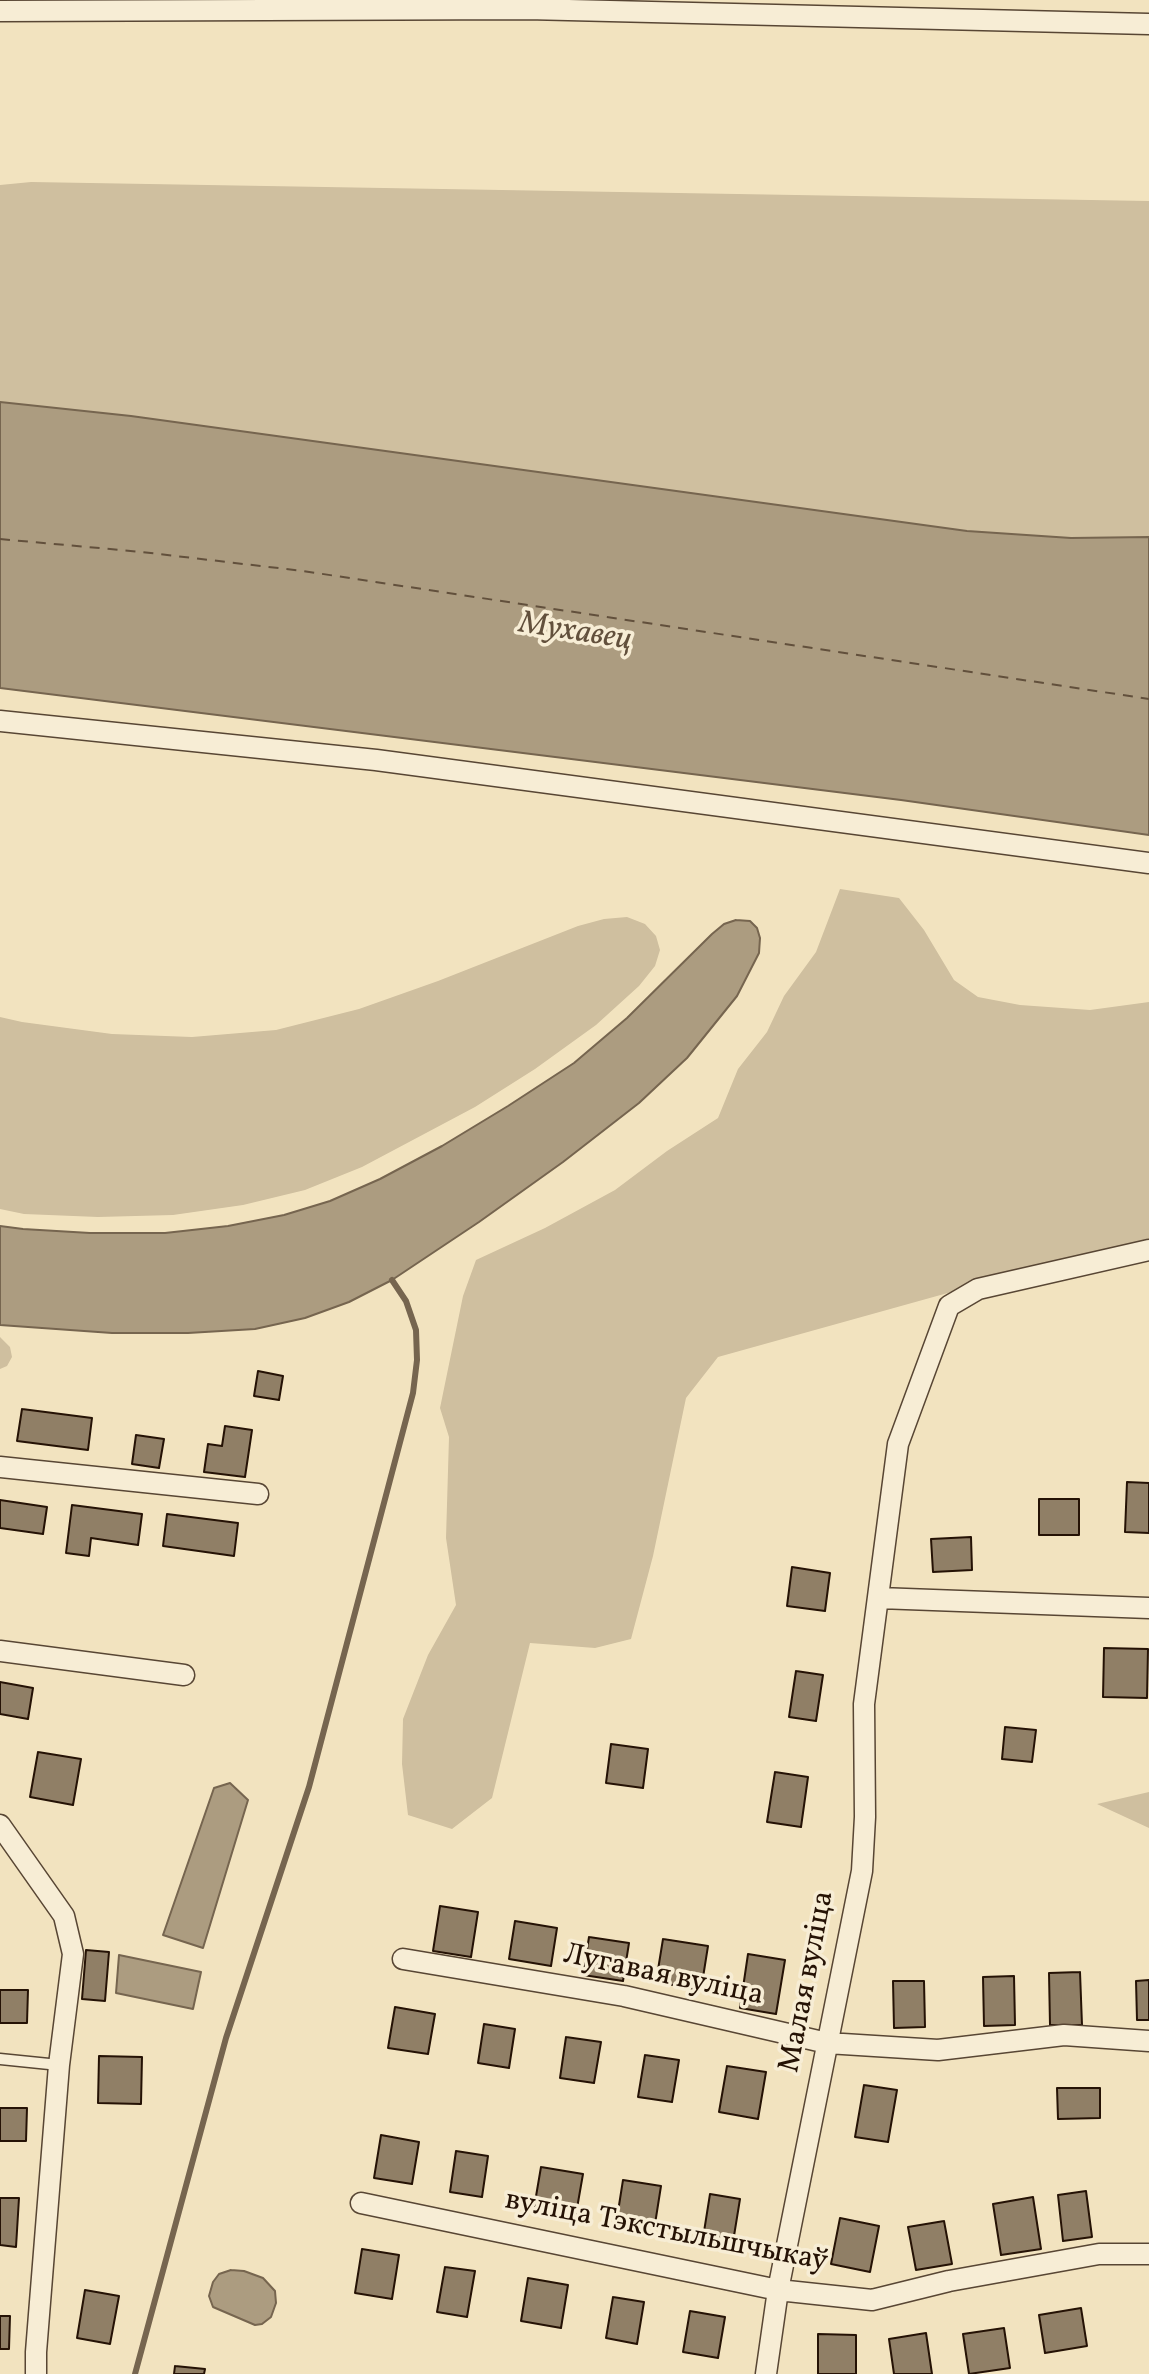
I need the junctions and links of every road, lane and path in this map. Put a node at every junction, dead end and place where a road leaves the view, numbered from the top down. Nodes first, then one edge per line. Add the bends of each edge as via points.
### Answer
1 (527, 4) edge
2 (189, 5) edge
3 (0, 11) edge
4 (1149, 24) edge
5 (0, 721) edge
6 (1149, 863) edge
7 (1149, 1250) edge
8 (0, 1467) edge
9 (258, 1494) dead end
10 (879, 1598) junction
11 (1149, 1608) edge
12 (0, 1651) edge
13 (184, 1675) dead end
14 (0, 1825) edge
15 (403, 1959) dead end
16 (1149, 2041) edge
17 (827, 2043) junction
18 (0, 2059) edge
19 (59, 2065) junction
20 (361, 2203) dead end
21 (1149, 2254) edge
22 (778, 2290) junction
23 (36, 2374) edge
24 (766, 2374) edge

1 - 2 street
1 - 4 street
2 - 3 street
5 - 6 street via 376,760
7 - 10 street, Малая вуліца via 978,1289 949,1306 898,1444
8 - 9 street
10 - 11 street
10 - 17 street, Малая вуліца via 864,1704 862,1871
12 - 13 street
14 - 19 street via 64,1916 73,1954
15 - 17 street, Лугавая вуліца via 624,1996
16 - 17 street, Лугавая вуліца via 1064,2035 938,2050
17 - 22 street, Малая вуліца
18 - 19 lane
19 - 23 street
20 - 22 street, вуліца Тэкстыльшчыкаў
21 - 22 street, вуліца Тэкстыльшчыкаў via 1099,2254 872,2300
22 - 24 street, Малая вуліца

